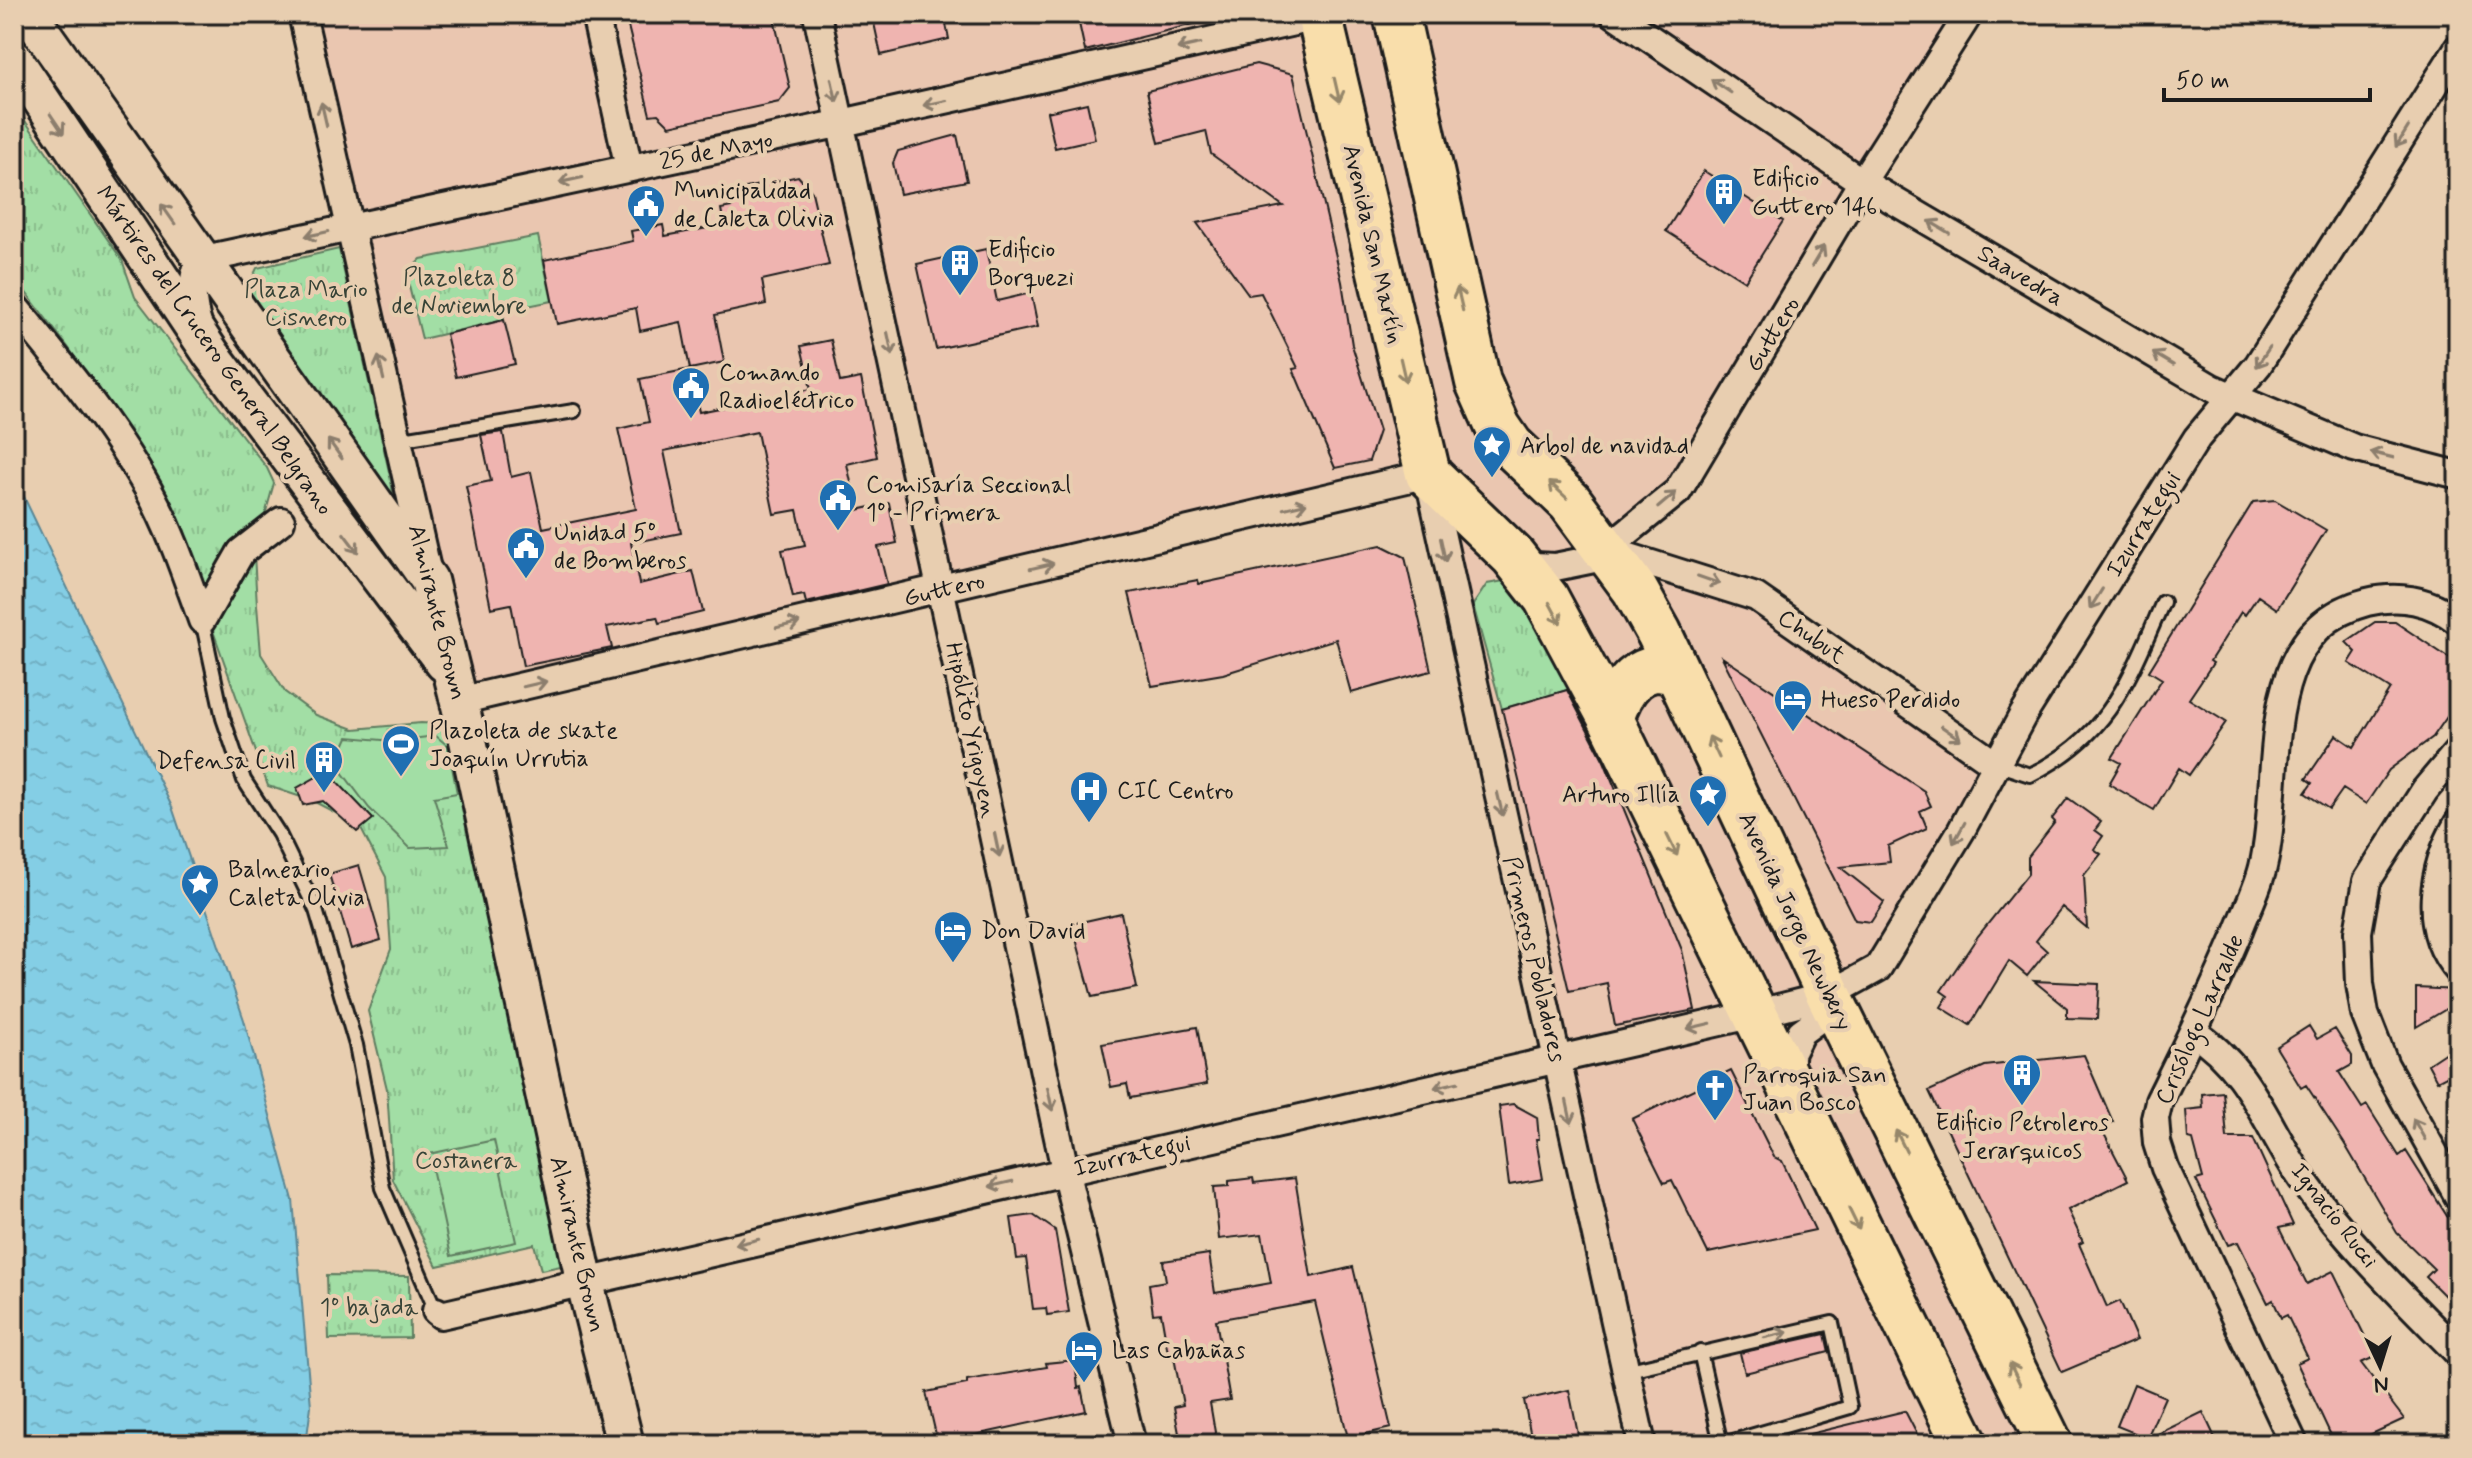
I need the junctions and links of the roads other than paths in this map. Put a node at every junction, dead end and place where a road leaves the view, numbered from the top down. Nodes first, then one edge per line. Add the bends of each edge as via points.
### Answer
1 (29, 14) edge
2 (302, 14) edge
3 (595, 14) edge
4 (817, 14) edge
5 (1396, 14) edge
6 (1614, 14) edge
7 (1969, 14) edge
8 (1323, 15) edge
9 (2458, 48) edge
10 (14, 59) edge
11 (842, 123) junction
12 (629, 168) junction
13 (1862, 182) junction
14 (349, 227) junction
15 (200, 260) junction
16 (14, 306) edge
17 (212, 355) junction
18 (2231, 398) junction
19 (574, 411) dead end
20 (401, 439) junction
21 (1428, 474) junction
22 (2458, 475) edge
23 (281, 521) dead end
24 (1607, 550) junction
25 (1513, 556) junction
26 (429, 580) junction
27 (943, 589) junction
28 (2163, 602) dead end
29 (202, 620) junction
30 (2458, 621) edge
31 (1678, 674) junction
32 (456, 688) junction
33 (1611, 719) junction
34 (2458, 751) edge
35 (1995, 764) junction
36 (2458, 823) edge
37 (2458, 970) edge
38 (1829, 995) junction
39 (1755, 1014) junction
40 (2193, 1032) junction
41 (1558, 1060) junction
42 (1795, 1099) junction
43 (1065, 1170) junction
44 (2458, 1196) edge
45 (584, 1279) junction
46 (436, 1311) joint
47 (1700, 1352) junction
48 (2458, 1353) edge
49 (1625, 1371) junction
50 (625, 1444) edge
51 (1132, 1444) edge
52 (1642, 1444) edge
53 (1722, 1444) edge
54 (1965, 1444) edge
55 (2050, 1444) edge
56 (2294, 1444) edge

15 -> 1 street, Mártires del Crucero General Belgrano
14 -> 2 street, Almirante Brown
3 - 12 street
4 -> 11 street, Hipólito Yrigoyen
24 -> 5 highway, Avenida Jorge Newbery via 1570,502 1511,446 1478,382
13 -> 6 street, Saavedra
7 - 13 street, Guttero
8 -> 11 street, 25 de Mayo
8 -> 21 highway, Avenida San Martín
9 -> 18 street, Izurrategui via 2258,365
10 -> 17 street, Mártires del Crucero General Belgrano
11 - 12 street, 25 de Mayo
11 -> 27 street, Hipólito Yrigoyen
12 -> 14 street, 25 de Mayo
18 -> 13 street, Saavedra
24 -> 13 street, Guttero via 1678,491
14 -> 15 street, 25 de Mayo
20 -> 14 street, Almirante Brown
15 - 17 street via 192,295 197,324
26 -> 15 street, Mártires del Crucero General Belgrano
16 - 29 street via 76,382 148,489
17 -> 32 street, Mártires del Crucero General Belgrano
22 -> 18 street, Saavedra via 2354,448
18 -> 35 street, Izurrategui via 2197,438
19 - 20 lane
20 - 26 street, Almirante Brown
21 - 25 highway
27 -> 21 street, Guttero
21 -> 41 street, Primeros Pobladores
23 - 29 street via 241,552
24 - 25 street, Guttero via 1594,559 1555,567 1535,566
24 - 31 highway, Avenida Jorge Newbery via 1635,590
24 -> 35 street, Chubut via 1756,597
25 -> 33 highway via 1546,598
26 - 32 street, Almirante Brown
32 -> 27 street, Guttero
27 -> 43 street, Hipólito Yrigoyen
28 - 35 lane via 2127,685 2097,728 2030,775
29 - 46 lane via 223,718 244,780 279,834 316,910 356,1045 383,1188
30 - 40 street, Crisólogo Larralde via 2413,598 2361,604 2315,632 2298,651 2281,708 2263,866
31 - 33 highway via 1648,671 1627,682
38 -> 31 highway, Avenida Jorge Newbery
32 - 45 street, Almirante Brown
33 -> 39 highway
44 -> 34 street via 2385,1065 2365,1014 2358,932 2367,881 2425,790
35 -> 38 street, Izurrategui via 1878,968
36 - 37 street via 2443,851 2435,898 2441,947
38 - 39 street, Izurrategui
38 - 42 street, Izurrategui via 1790,1054
55 -> 38 highway, Avenida Jorge Newbery
39 -> 41 street, Izurrategui
39 - 42 highway
40 - 48 street, Ignacio Rucci via 2212,1044 2248,1085 2301,1177 2358,1251
40 - 56 street, Crisólogo Larralde via 2159,1101 2157,1143 2181,1206
41 -> 43 street, Izurrategui
41 -> 49 street, Primeros Pobladores
42 -> 54 highway
43 -> 45 street, Izurrategui
43 - 51 street, Hipólito Yrigoyen
45 - 46 street, Izurrategui via 441,1315
45 - 50 street, Almirante Brown
47 - 49 lane
47 - 53 lane
47 -> 53 lane via 1832,1323 1850,1407
49 - 52 street, Primeros Pobladores

